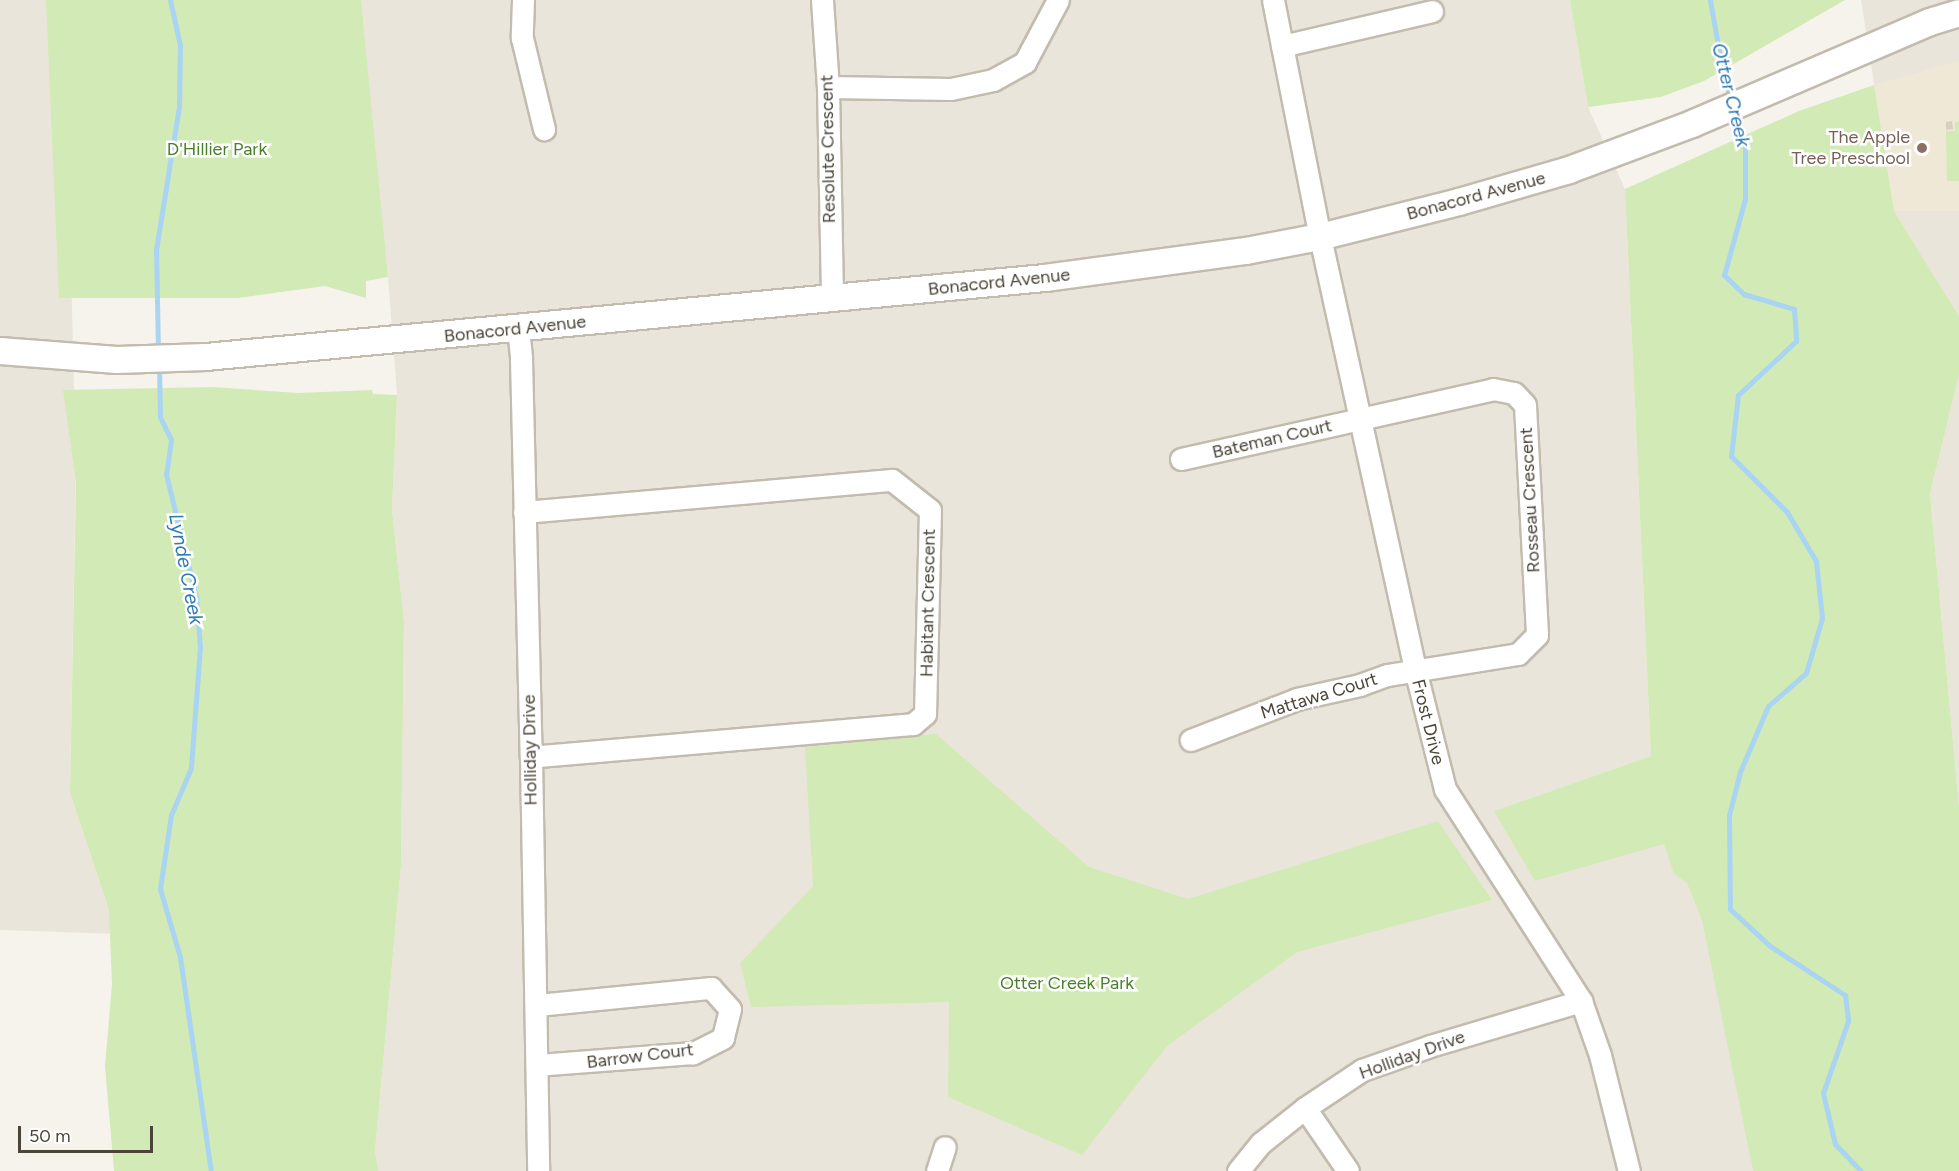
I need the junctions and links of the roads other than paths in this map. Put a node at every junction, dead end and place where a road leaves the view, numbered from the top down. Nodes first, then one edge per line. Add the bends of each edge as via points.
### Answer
1 (523, 0) edge
2 (822, 0) edge
3 (1058, 0) edge
4 (1273, 0) edge
5 (1432, 11) dead end
6 (1959, 13) edge
7 (1282, 46) junction
8 (828, 87) junction
9 (544, 129) dead end
10 (1320, 237) junction
11 (832, 298) junction
12 (518, 328) junction
13 (0, 351) edge
14 (1362, 418) junction
15 (1181, 459) dead end
16 (524, 512) junction
17 (1415, 669) junction
18 (1191, 740) dead end
19 (531, 757) junction
20 (1581, 1001) junction
21 (537, 1005) junction
22 (538, 1065) junction
23 (1305, 1108) junction
24 (945, 1147) dead end
25 (538, 1171) edge
26 (938, 1171) edge
27 (1238, 1171) edge
28 (1348, 1171) edge
29 (1629, 1171) edge

1 - 9 street via 522,38
2 - 8 street, Resolute Crescent
3 - 8 street via 1025,62 993,80 951,89
4 - 7 street
5 - 7 street
6 - 10 street, Bonacord Avenue via 1929,22 1692,124 1569,170
7 - 10 street
8 - 11 street, Resolute Crescent
10 - 11 street, Bonacord Avenue via 1045,278
10 - 14 street, Frost Drive
11 - 12 street, Bonacord Avenue
12 - 13 street, Bonacord Avenue via 206,357 117,360
12 - 16 street, Holliday Drive
14 - 15 street, Bateman Court
14 - 17 street, Frost Drive
14 - 17 street, Rosseau Crescent via 1493,389 1514,393 1525,405 1537,635 1518,654
16 - 19 street, Holliday Drive
16 - 19 street, Habitant Crescent via 892,480 930,510 925,714 913,724
17 - 18 street, Mattawa Court via 1297,699
17 - 20 street, Frost Drive via 1445,789
19 - 21 street, Holliday Drive
20 - 23 street, Holliday Drive via 1362,1070
20 - 29 street, Frost Drive via 1600,1055
21 - 22 street, Holliday Drive
21 - 22 street, Barrow Court via 711,988 730,1009 723,1038 693,1053
22 - 25 street, Holliday Drive
23 - 27 street, Holliday Drive via 1261,1143
23 - 28 street
24 - 26 street

